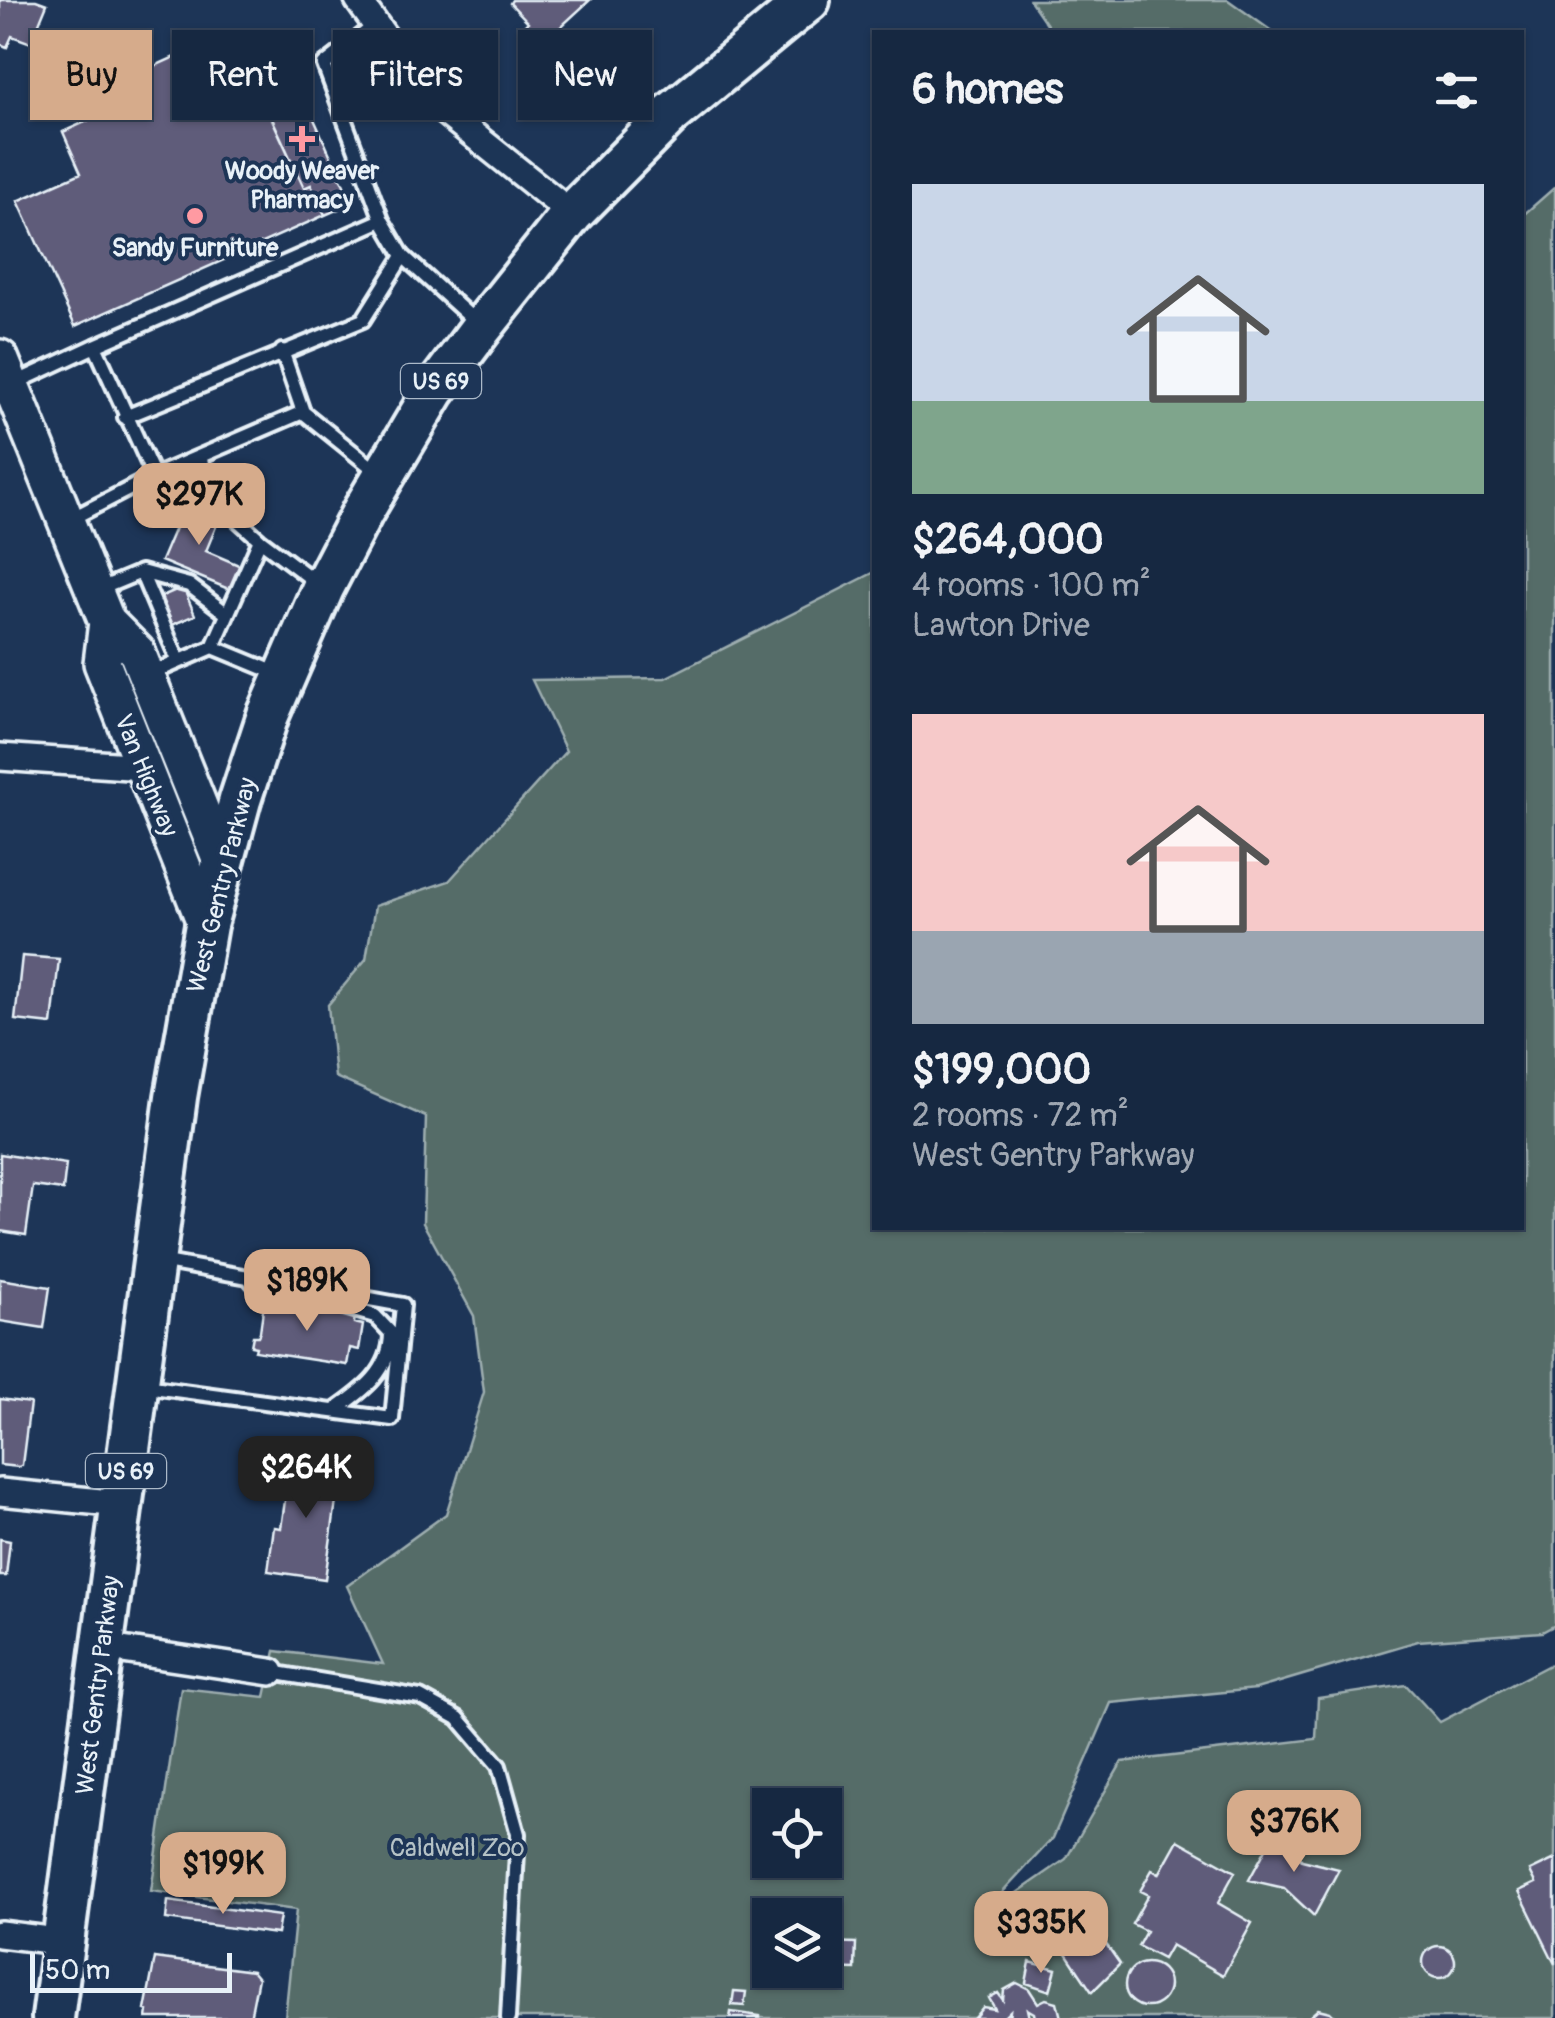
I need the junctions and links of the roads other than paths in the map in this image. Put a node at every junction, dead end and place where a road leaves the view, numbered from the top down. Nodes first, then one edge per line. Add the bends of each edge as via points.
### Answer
1 (358, 0) edge
2 (809, 0) edge
3 (374, 26) junction
4 (572, 214) junction
5 (382, 220) junction
6 (403, 256) junction
7 (482, 327) junction
8 (96, 346) junction
9 (282, 351) junction
10 (6, 372) edge
11 (303, 412) junction
12 (126, 417) junction
13 (200, 458) junction
14 (154, 476) junction
15 (382, 476) junction
16 (66, 522) junction
17 (260, 540) junction
18 (141, 572) junction
19 (323, 588) junction
20 (100, 607) junction
21 (227, 614) junction
22 (213, 647) junction
23 (178, 660) junction
24 (146, 676) junction
25 (284, 676) junction
26 (0, 757) edge
27 (144, 767) junction
28 (222, 863) junction
29 (206, 926) junction
30 (154, 1260) junction
31 (248, 1277) junction
32 (137, 1386) junction
33 (334, 1411) junction
34 (0, 1492) edge
35 (121, 1504) junction
36 (102, 1647) junction
37 (271, 1672) joint
38 (0, 1934) edge
39 (64, 1942) junction
40 (54, 2018) edge
41 (508, 2018) edge

1 - 3 street
2 - 4 main road, West Gentry Parkway / US 69 via 671,114
3 - 4 street via 430,100
3 - 5 lane via 324,65
4 - 7 main road, West Gentry Parkway / US 69
5 - 6 lane
5 - 8 lane
6 - 7 lane
6 - 9 lane via 363,320
7 - 15 main road, West Gentry Parkway / US 69
8 - 10 lane
8 - 12 lane
9 - 11 lane
9 - 12 lane
10 - 16 main road, Van Highway
11 - 13 lane
11 - 15 lane
12 - 14 lane
13 - 14 lane
13 - 17 lane via 216,500
14 - 16 lane
15 - 19 main road, West Gentry Parkway / US 69
16 - 20 main road, Van Highway
17 - 19 lane
17 - 21 lane
18 - 20 lane
18 - 21 lane via 189,585
18 - 23 lane
19 - 25 main road, West Gentry Parkway / US 69
20 - 24 main road, Van Highway via 137,652
20 - 27 main road, Van Highway via 102,663
21 - 22 lane
22 - 23 lane
22 - 25 lane
23 - 24 lane
24 - 28 main road, Van Highway
25 - 28 main road, West Gentry Parkway / US 69
26 - 27 street
27 - 29 main road, Van Highway
28 - 29 main road, West Gentry Parkway / US 69
29 - 30 main road, West Gentry Parkway / US 69
30 - 31 lane
30 - 32 main road, West Gentry Parkway / US 69
31 - 33 lane via 266,1298 340,1306 375,1316 391,1333 382,1368
31 - 33 lane via 402,1305 392,1419
32 - 33 lane
32 - 35 main road, West Gentry Parkway / US 69
34 - 35 street
35 - 36 main road, West Gentry Parkway / US 69
36 - 37 street
36 - 39 main road, West Gentry Parkway / US 69
37 - 41 lane via 430,1702 458,1718 499,1766 518,1834
38 - 39 street
39 - 40 main road, West Gentry Parkway / US 69

